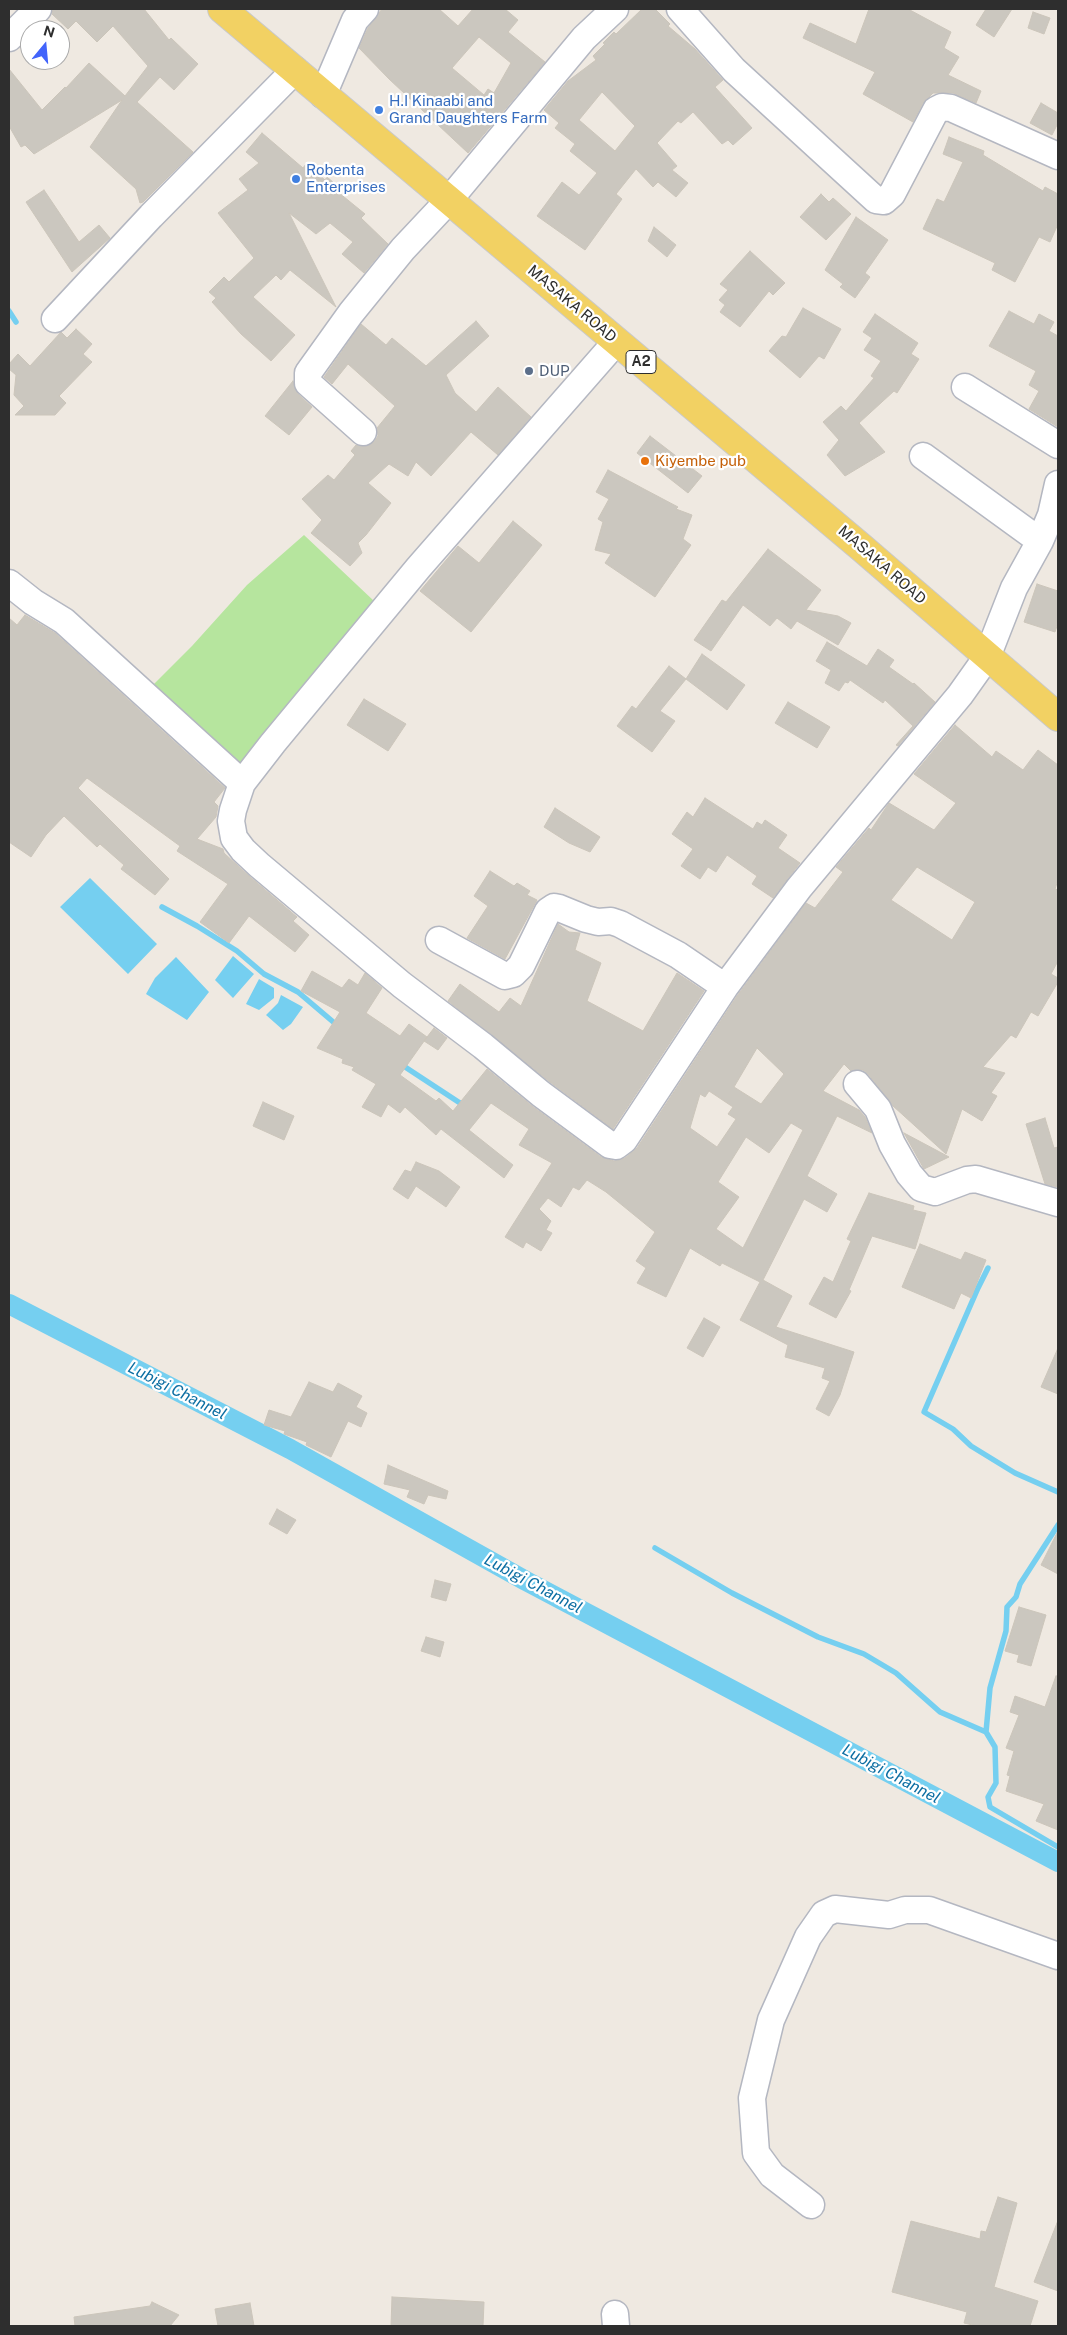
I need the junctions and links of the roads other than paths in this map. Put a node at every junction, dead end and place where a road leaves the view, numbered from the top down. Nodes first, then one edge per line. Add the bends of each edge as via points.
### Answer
1 (38, 9) edge
2 (222, 9) edge
3 (365, 9) edge
4 (615, 9) edge
5 (680, 9) edge
6 (9, 38) edge
7 (295, 70) junction
8 (324, 94) junction
9 (1058, 156) edge
10 (449, 200) junction
11 (55, 319) dead end
12 (616, 342) junction
13 (965, 387) dead end
14 (363, 432) dead end
15 (1058, 445) edge
16 (923, 456) dead end
17 (1058, 484) edge
18 (1040, 541) junction
19 (9, 583) edge
20 (987, 657) junction
21 (1058, 718) edge
22 (242, 783) junction
23 (439, 940) dead end
24 (725, 987) junction
25 (857, 1084) dead end
26 (1058, 1203) edge
27 (1058, 1956) edge
28 (811, 2205) dead end

1 - 6 street
2 - 7 main road, MASAKA ROAD / A2
3 - 8 street via 355,20
4 - 10 street via 584,38
5 - 9 street via 734,70 876,200 884,201 892,194 936,110 942,107 951,108
7 - 8 main road, MASAKA ROAD / A2
7 - 11 street
8 - 10 main road, MASAKA ROAD / A2
10 - 12 main road, MASAKA ROAD / A2
10 - 14 street via 403,249 308,373 308,383
12 - 20 main road, MASAKA ROAD / A2
12 - 22 street via 419,567
13 - 15 street
16 - 18 street
17 - 18 street via 1051,515
18 - 20 street via 1014,588
19 - 22 street via 32,602 64,621
20 - 21 main road, MASAKA ROAD / A2
20 - 24 street via 960,695 799,888
22 - 24 street via 231,821 234,838 243,850 402,985 610,1145 616,1146 624,1140
23 - 24 street via 505,976 513,974 521,966 548,911 554,907 586,919 620,924 678,955
25 - 26 street via 878,1109 892,1144 921,1188 935,1192 976,1179
27 - 28 street via 929,1910 905,1910 889,1915 835,1909 824,1914 808,1937 771,2020 752,2098 756,2152 772,2175

